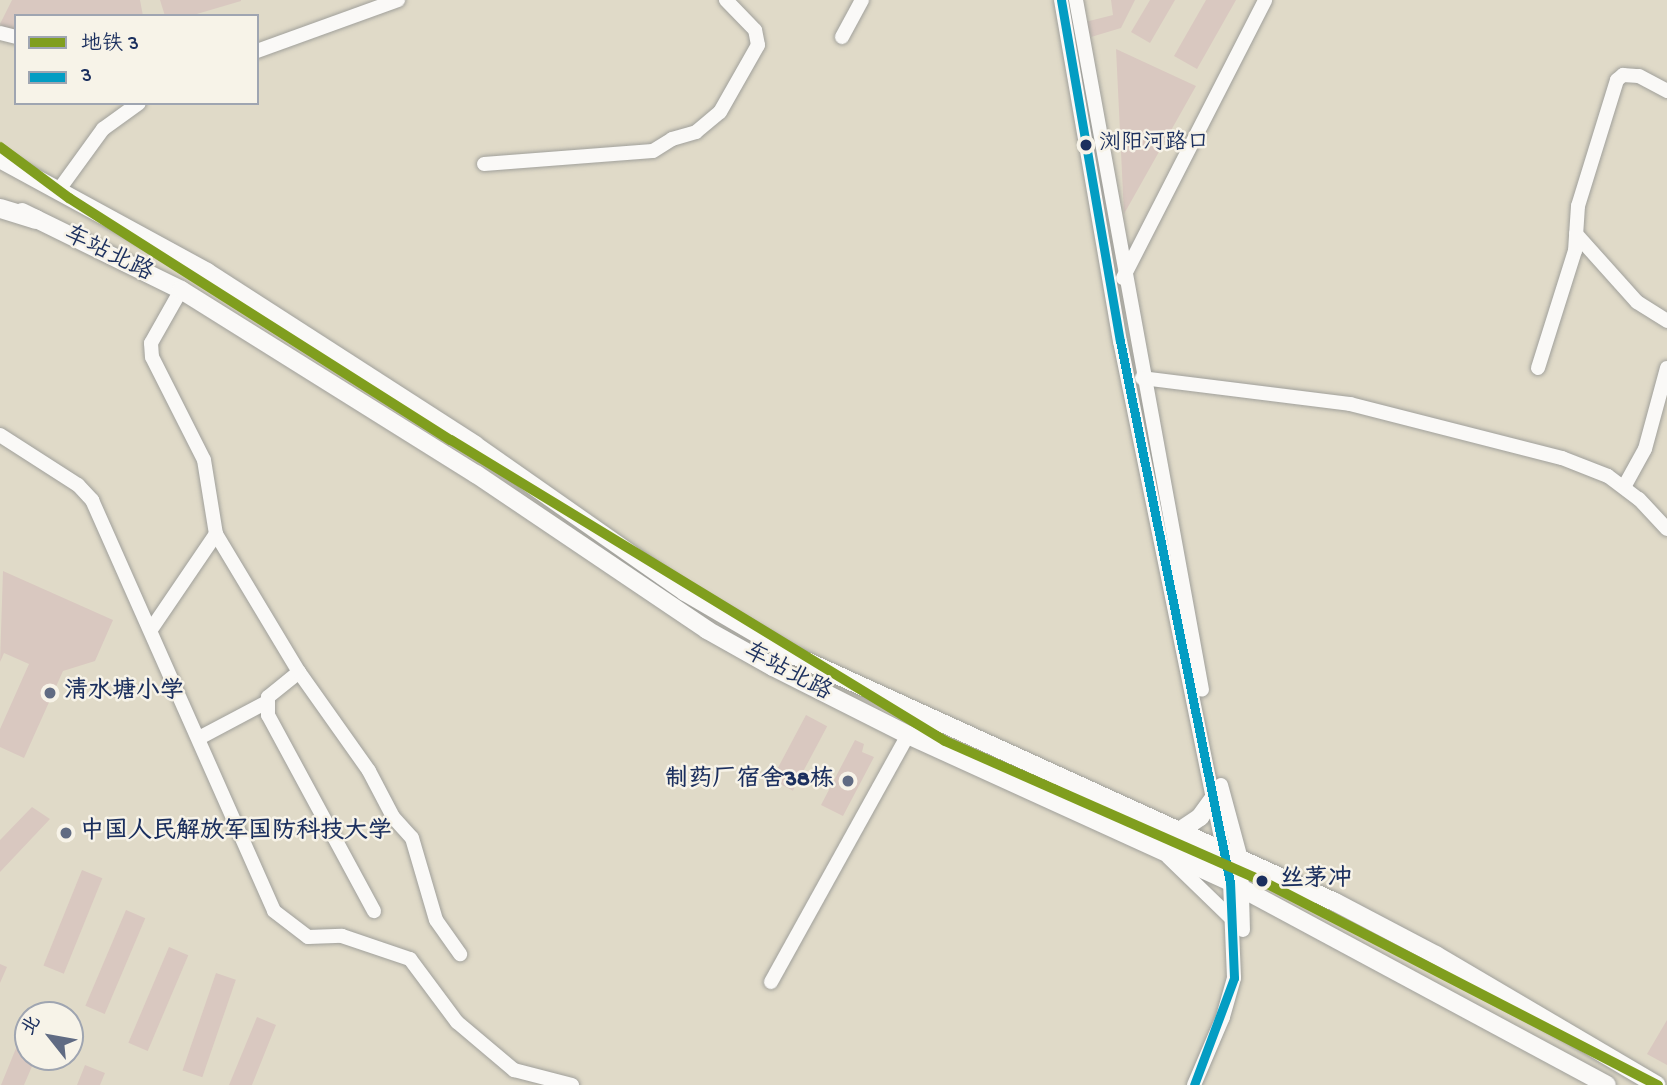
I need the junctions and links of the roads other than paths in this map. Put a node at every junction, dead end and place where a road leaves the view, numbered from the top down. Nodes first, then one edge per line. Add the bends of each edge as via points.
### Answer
1 (398, 0) edge
2 (726, 0) edge
3 (862, 0) edge
4 (1061, 0) edge
5 (1076, 0) edge
6 (1265, 0) edge
7 (383, 2) edge
8 (842, 37) dead end
9 (259, 50) edge
10 (1667, 91) edge
11 (136, 105) edge
12 (0, 159) edge
13 (484, 164) dead end
14 (58, 191) junction
15 (0, 200) edge
16 (0, 208) edge
17 (35, 219) junction
18 (1576, 234) junction
19 (1123, 278) junction
20 (181, 290) junction
21 (1667, 321) edge
22 (1538, 368) dead end
23 (1667, 368) edge
24 (1142, 378) junction
25 (0, 435) edge
26 (1624, 487) junction
27 (1667, 529) edge
28 (216, 534) junction
29 (152, 628) junction
30 (299, 672) junction
31 (265, 703) junction
32 (908, 735) junction
33 (199, 738) junction
34 (1215, 796) junction
35 (1178, 832) junction
36 (1164, 854) junction
37 (1234, 856) junction
38 (1237, 886) junction
39 (374, 911) dead end
40 (1234, 921) junction
41 (460, 954) dead end
42 (771, 982) dead end
43 (572, 1085) edge
44 (1194, 1085) edge
45 (1202, 1085) edge
46 (1607, 1085) edge
47 (1657, 1085) edge

1 - 7 street
2 - 13 street via 755,30 758,45 720,112 696,132 653,151
3 - 8 street
4 - 34 street via 1120,341
5 - 19 street
6 - 19 street
7 - 9 street
10 - 18 street via 1639,76 1623,75 1617,80 1578,206
11 - 14 street via 103,130
12 - 14 main road, 车站北路
14 - 35 main road, 车站北路 via 207,272 475,445 685,592 791,654
15 - 17 main road, 车站北路
16 - 17 highway
17 - 20 main road, 车站北路
18 - 21 street via 1637,303
18 - 22 street
19 - 24 street
20 - 28 street via 152,343 152,357 204,460
20 - 32 main road, 车站北路 via 476,474 707,630
23 - 26 street via 1646,449
24 - 26 street via 1350,404 1562,458
24 - 37 street
25 - 29 street via 88,492
26 - 27 street
28 - 29 street
28 - 30 street
29 - 33 street
30 - 31 street via 271,692
30 - 41 street via 369,771 393,817 412,838 436,920
31 - 33 street
31 - 39 street
32 - 36 main road, 车站北路
32 - 42 street
33 - 43 street via 266,896 282,919 308,937 342,936 410,959 457,1022 514,1070
34 - 35 main road via 1200,817
34 - 37 street
35 - 37 main road, 车站北路
36 - 38 main road, 车站北路
36 - 40 street
37 - 38 street
37 - 47 main road, 车站北路 via 1436,955
38 - 40 street
38 - 45 street via 1238,993
38 - 46 main road, 车站北路
40 - 44 street via 1231,992

